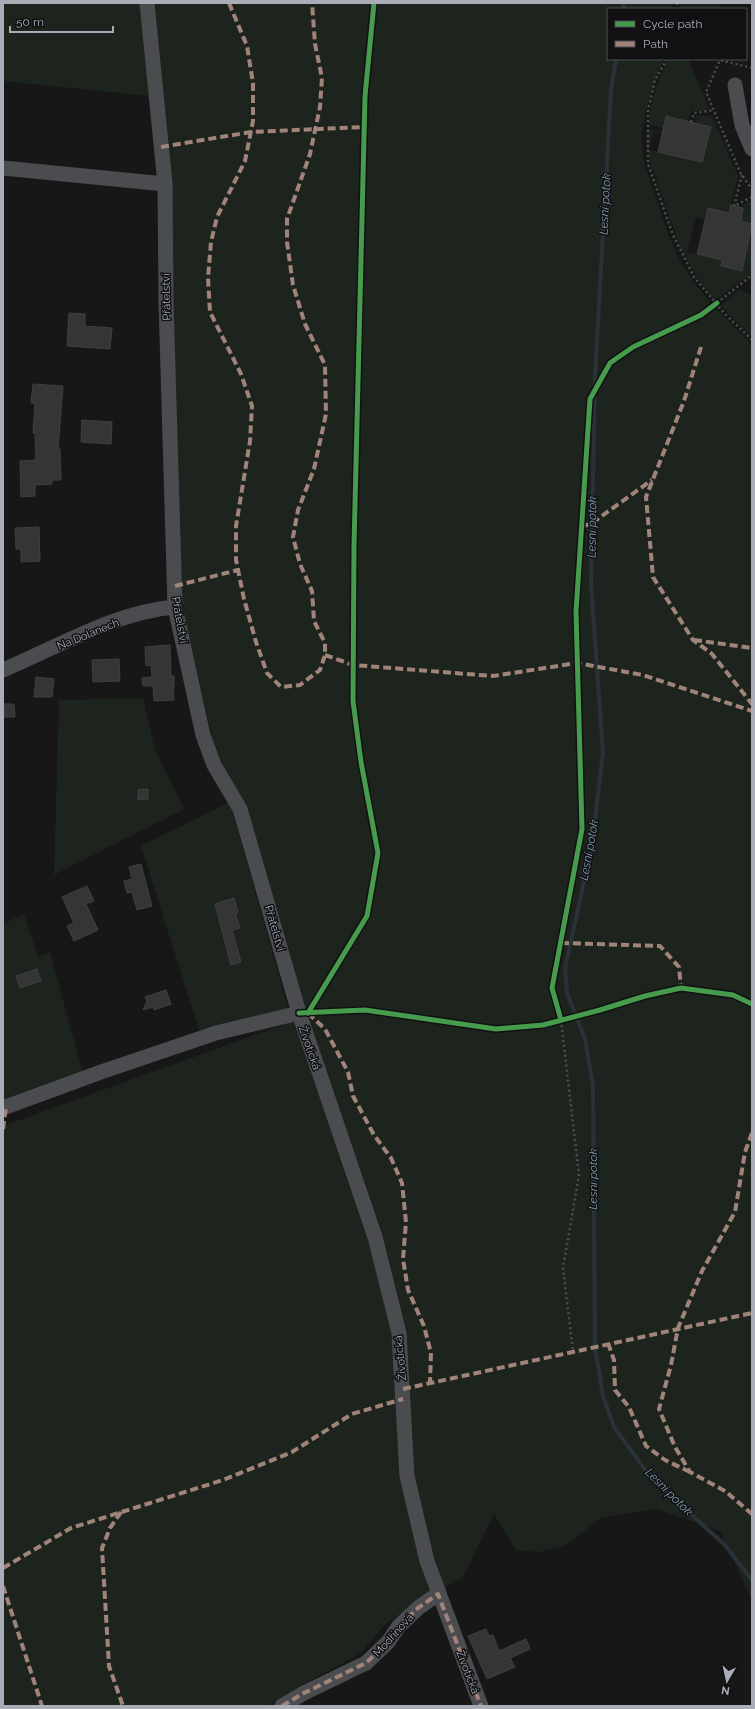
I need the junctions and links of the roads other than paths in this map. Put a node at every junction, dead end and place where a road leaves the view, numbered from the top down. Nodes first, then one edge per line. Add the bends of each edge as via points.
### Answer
1 (147, 3) edge
2 (735, 85) dead end
3 (752, 149) edge
4 (3, 168) edge
5 (165, 184) junction
6 (175, 607) junction
7 (3, 670) edge
8 (299, 1013) junction
9 (3, 1108) edge
10 (438, 1594) junction
11 (282, 1706) edge
12 (481, 1706) edge

1 - 5 street, Přátelství
2 - 3 street via 742,125
4 - 5 street
5 - 6 street, Přátelství
6 - 7 street, Na Dolanech via 155,609 85,633
6 - 8 street, Přátelství via 203,735 214,765 240,809
8 - 9 street via 216,1034
8 - 10 street, Životická via 375,1237 399,1333 407,1476 427,1561
10 - 11 street, Modřínová via 399,1626 388,1642 366,1663
10 - 12 street, Životická

